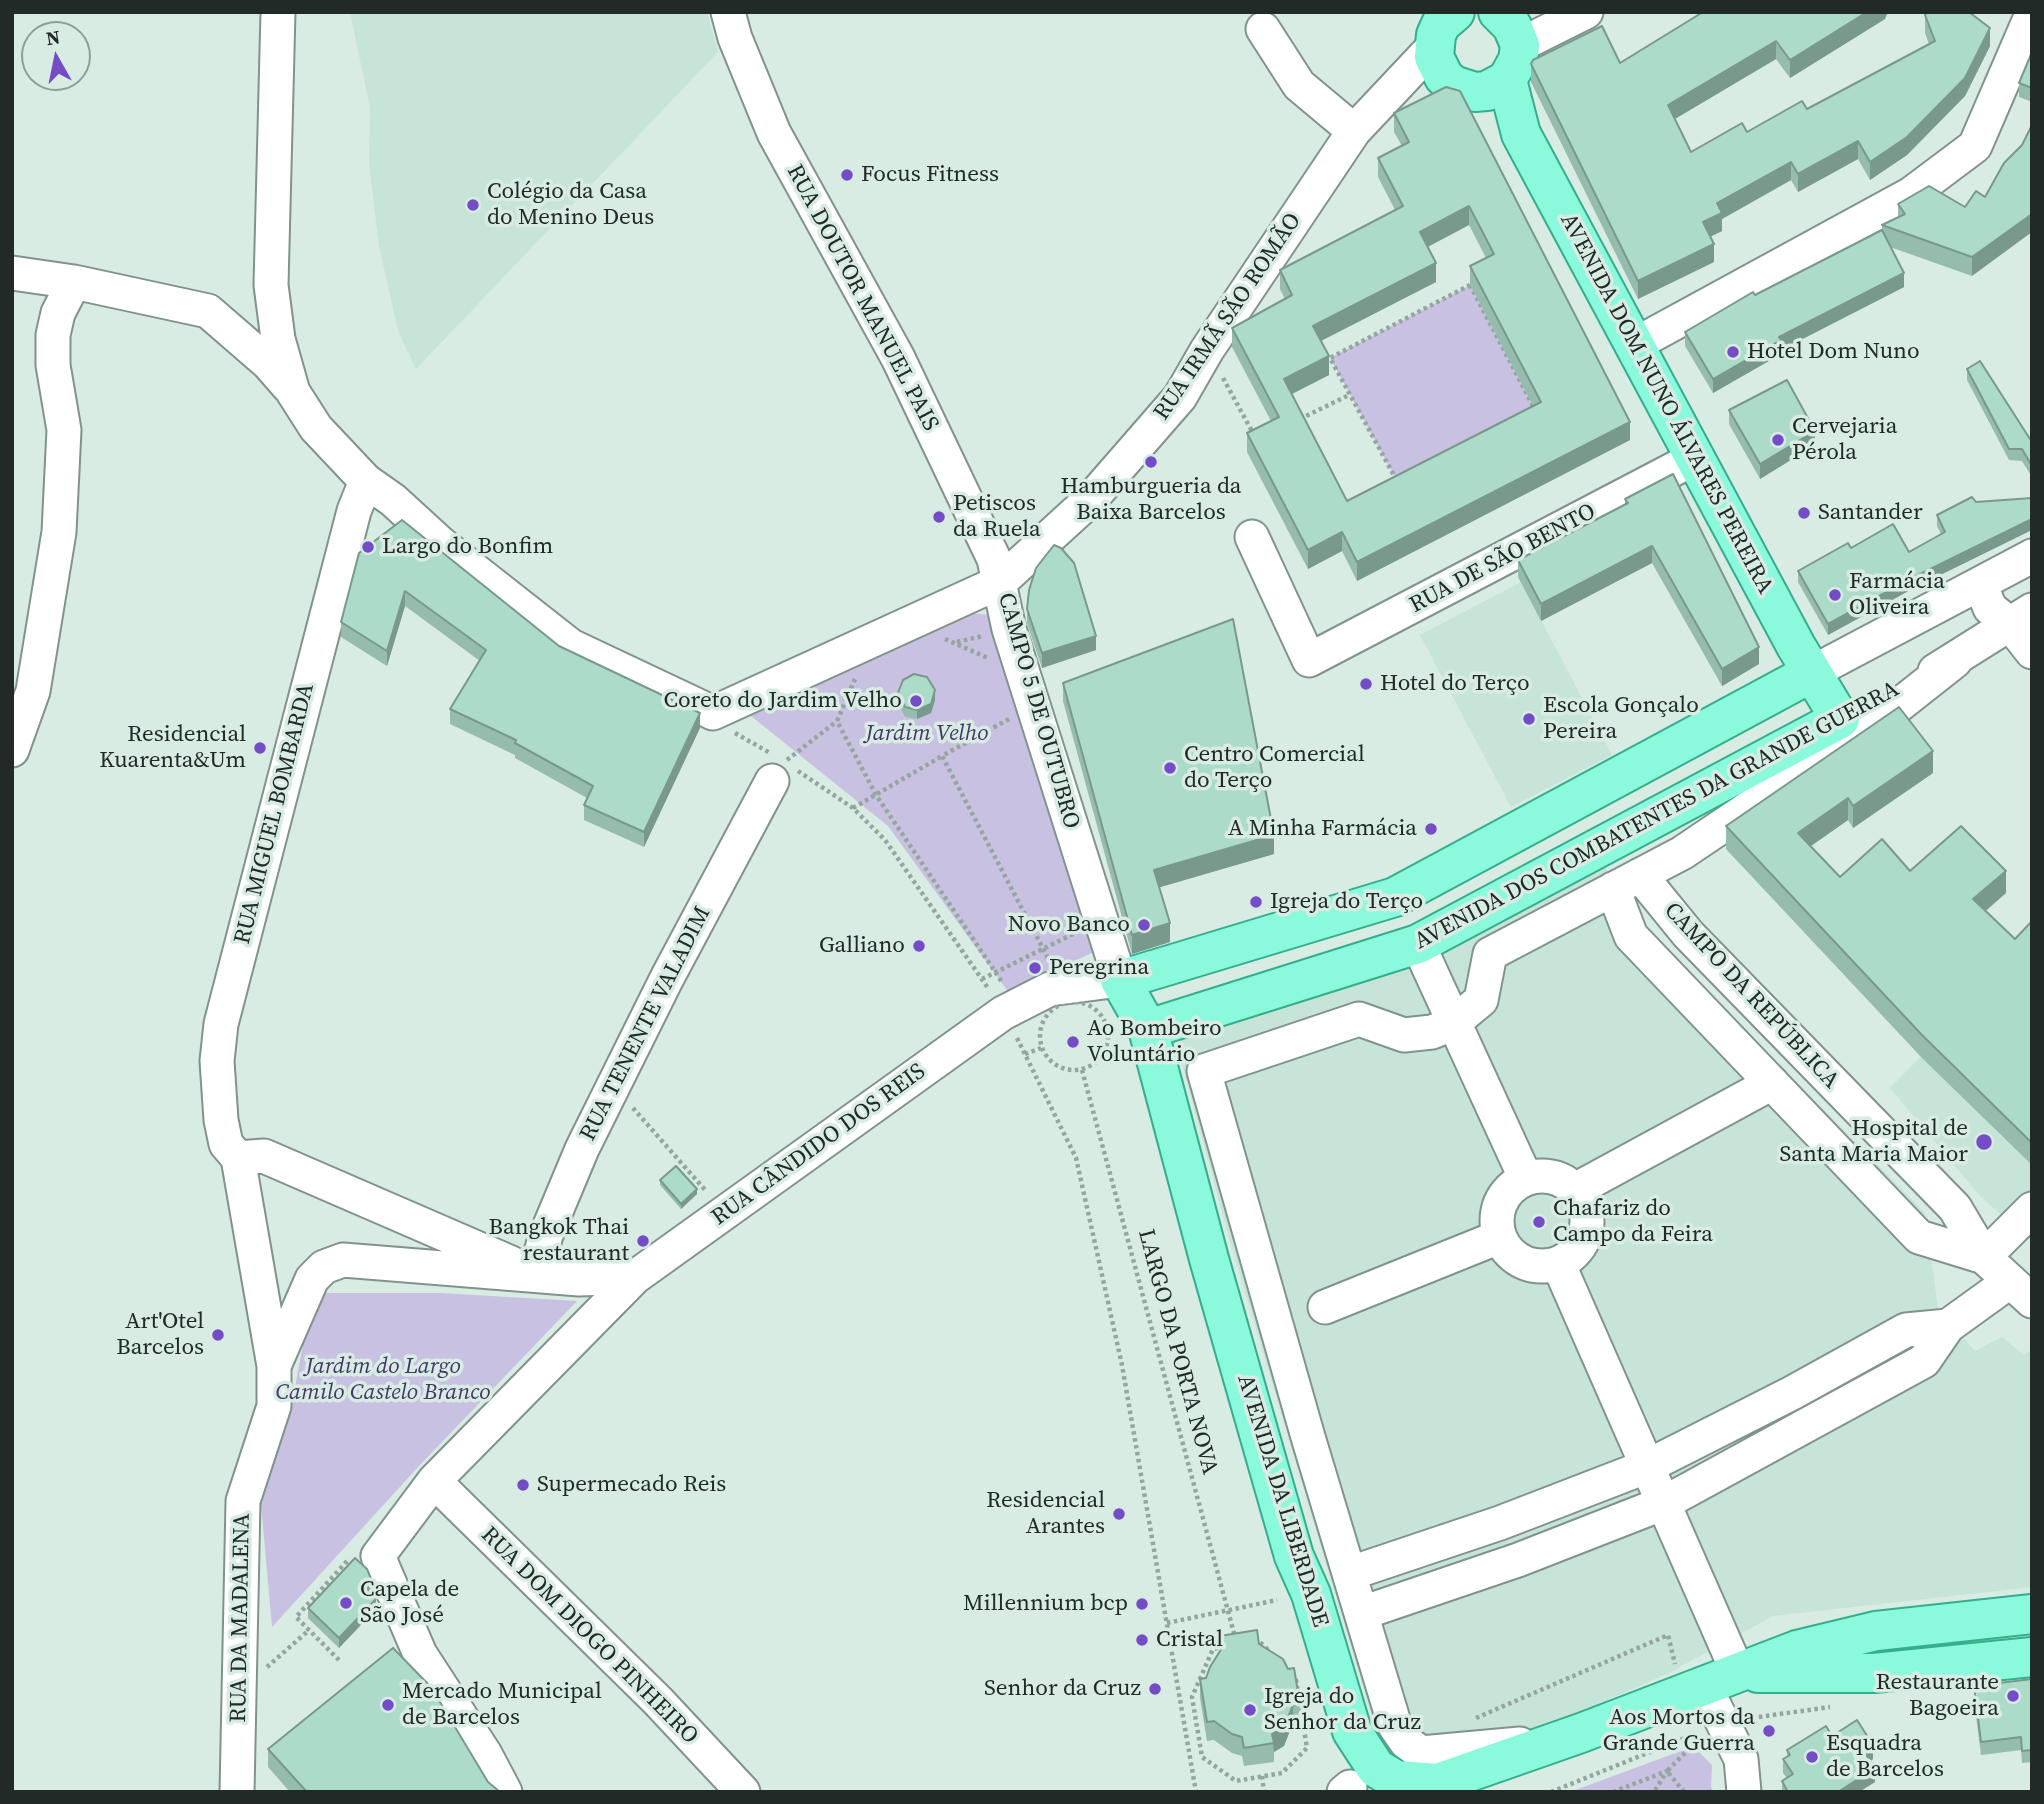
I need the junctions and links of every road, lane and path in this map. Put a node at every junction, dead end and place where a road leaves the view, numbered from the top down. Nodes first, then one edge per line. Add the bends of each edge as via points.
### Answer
1 (278, 12) edge
2 (728, 12) edge
3 (1498, 12) edge
4 (1586, 12) edge
5 (2032, 14) edge
6 (1263, 29) dead end
7 (1463, 50) edge
8 (1354, 131) junction
9 (12, 274) edge
10 (74, 282) junction
11 (273, 298) junction
12 (208, 311) junction
13 (1634, 345) junction
14 (1207, 349) junction
15 (293, 392) junction
16 (1349, 395) junction
17 (1292, 423) edge
18 (1257, 440) edge
19 (1697, 457) junction
20 (366, 481) junction
21 (1252, 537) dead end
22 (2026, 568) edge
23 (1000, 582) junction
24 (1981, 586) junction
25 (2021, 617) edge
26 (987, 635) dead end
27 (936, 637) dead end
28 (956, 642) junction
29 (2032, 652) edge
30 (990, 659) dead end
31 (1955, 662) junction
32 (1811, 674) junction
33 (856, 676) dead end
34 (1034, 706) junction
35 (1840, 719) junction
36 (836, 721) junction
37 (722, 722) junction
38 (12, 750) edge
39 (942, 756) junction
40 (1824, 758) junction
41 (778, 771) junction
42 (876, 795) junction
43 (853, 808) junction
44 (1626, 882) junction
45 (1414, 886) junction
46 (1379, 902) junction
47 (1083, 929) dead end
48 (1416, 943) junction
49 (1043, 949) junction
50 (1054, 969) dead end
51 (995, 972) junction
52 (982, 979) junction
53 (1120, 980) junction
54 (1005, 1008) junction
55 (1452, 1024) junction
56 (1141, 1043) junction
57 (1041, 1048) junction
58 (1025, 1054) junction
59 (1101, 1057) junction
60 (1082, 1070) junction
61 (1772, 1083) junction
62 (614, 1087) junction
63 (221, 1120) joint
64 (238, 1158) junction
65 (689, 1172) dead end
66 (1526, 1179) junction
67 (1575, 1190) junction
68 (2032, 1209) edge
69 (1499, 1237) junction
70 (1984, 1257) junction
71 (1558, 1263) junction
72 (535, 1273) junction
73 (635, 1277) junction
74 (2021, 1292) edge
75 (1325, 1307) dead end
76 (1948, 1326) junction
77 (274, 1366) junction
78 (1792, 1393) junction
79 (1811, 1424) junction
80 (1308, 1437) junction
81 (1264, 1449) junction
82 (1648, 1466) junction
83 (434, 1481) junction
84 (1664, 1503) junction
85 (1500, 1523) junction
86 (378, 1556) junction
87 (1518, 1560) junction
88 (1351, 1573) junction
89 (1277, 1600) dead end
90 (1230, 1611) junction
91 (1363, 1613) junction
92 (2032, 1614) edge
93 (1167, 1623) junction
94 (308, 1631) junction
95 (1248, 1643) edge
96 (2032, 1657) edge
97 (339, 1660) dead end
98 (1278, 1661) edge
99 (267, 1667) dead end
100 (1287, 1671) edge
101 (1706, 1676) junction
102 (1467, 1721) dead end
103 (1581, 1733) junction
104 (1692, 1735) dead end
105 (1694, 1744) dead end
106 (1667, 1771) junction
107 (1262, 1776) junction
108 (1739, 1789) edge
109 (738, 1790) edge
110 (237, 1792) edge
111 (505, 1792) edge
112 (1196, 1792) edge
113 (1264, 1792) edge
114 (1551, 1792) edge
115 (1613, 1792) edge
116 (1654, 1792) edge
117 (1684, 1792) edge

1 - 11 street
2 - 23 street, RUA DOUTOR MANUEL PAIS via 774,133 898,358 994,559
3 - 7 main road, AVENIDA DOM NUNO ÁLVARES PEREIRA via 1512,26
4 - 7 street, RUA IRMÃ SÃO ROMÃO
5 - 13 street via 1975,146 1911,194
6 - 8 street via 1299,85
7 - 8 street, RUA IRMÃ SÃO ROMÃO via 1394,88
7 - 13 main road, AVENIDA DOM NUNO ÁLVARES PEREIRA via 1521,134
8 - 14 street, RUA IRMÃ SÃO ROMÃO
9 - 10 street
10 - 12 street
10 - 38 street via 53,335 64,430 59,532 33,691
11 - 12 street
11 - 15 street
12 - 15 street via 268,363
13 - 19 main road, AVENIDA DOM NUNO ÁLVARES PEREIRA
14 - 18 path
14 - 23 street, RUA IRMÃ SÃO ROMÃO via 1180,397 1092,498
15 - 20 street via 316,428
16 - 16 path via 1330,358 1470,285 1541,421 1403,492
16 - 17 path
19 - 21 street, RUA DE SÃO BENTO via 1310,660
19 - 32 main road, AVENIDA DOM NUNO ÁLVARES PEREIRA
20 - 37 street via 571,646
20 - 63 street, RUA MIGUEL BOMBARDA via 354,511 221,1024 217,1061
22 - 24 street
23 - 34 street, CAMPO 5 DE OUTUBRO via 1009,629
23 - 37 street, CAMPO 5 DE OUTUBRO
24 - 25 street via 1990,608
24 - 32 street
25 - 29 street
25 - 31 street, AVENIDA DOS COMBATENTES DA GRANDE GUERRA
26 - 28 path
27 - 28 path
28 - 30 path
31 - 35 street, AVENIDA DOS COMBATENTES DA GRANDE GUERRA
31 - 40 street
32 - 35 main road, AVENIDA DOM NUNO ÁLVARES PEREIRA
32 - 45 main road
33 - 36 path
34 - 39 path
34 - 53 street, CAMPO 5 DE OUTUBRO
35 - 40 street
35 - 48 main road, AVENIDA DOS COMBATENTES DA GRANDE GUERRA
36 - 41 path
36 - 42 path
37 - 41 path
39 - 42 path
39 - 49 path
40 - 44 street via 1682,853
41 - 43 path
41 - 62 street, RUA TENENTE VALADIM
42 - 43 path
42 - 51 path
43 - 52 path via 885,840
44 - 55 street via 1490,954 1481,1000
44 - 61 street via 1631,936
44 - 70 street, CAMPO DA REPÚBLICA via 1688,934 1955,1208
45 - 46 main road
45 - 48 main road via 1429,907
46 - 48 main road via 1382,928
46 - 53 main road
47 - 49 path
48 - 55 street
48 - 56 main road, AVENIDA DOS COMBATENTES DA GRANDE GUERRA
49 - 50 path
49 - 51 path
51 - 52 path
51 - 54 path
52 - 54 path
53 - 54 street via 1049,989
53 - 56 main road, AVENIDA DA LIBERDADE
54 - 58 path
54 - 73 street, RUA CÂNDIDO DOS REIS
55 - 66 street
55 - 80 street via 1404,1035 1359,1019 1203,1071
56 - 59 path
56 - 81 main road, AVENIDA DA LIBERDADE
57 - 58 path
57 - 59 path via 1041,1026 1046,1017 1063,1004 1085,1004 1107,1027
57 - 60 path via 1062,1069
58 - 93 path via 1076,1158 1122,1365
59 - 60 path
60 - 90 path, LARGO DA PORTA NOVA
61 - 67 street
61 - 70 street via 1919,1237
62 - 65 path
62 - 72 street, RUA TENENTE VALADIM via 582,1149
63 - 64 street, RUA DA MADALENA via 226,1144
64 - 72 street via 264,1156
64 - 77 street, RUA DA MADALENA
66 - 67 street via 1543,1176
66 - 69 street via 1511,1188 1500,1203
67 - 71 street via 1584,1205 1585,1231 1573,1254
68 - 70 street
69 - 71 street via 1523,1262 1540,1266
69 - 75 street
70 - 74 street, CAMPO DA REPÚBLICA
71 - 82 street
72 - 73 street via 579,1279
72 - 77 street via 343,1260 324,1267 312,1279
73 - 83 street, RUA CÂNDIDO DOS REIS
74 - 76 street
76 - 78 street via 1906,1330
76 - 79 street via 1924,1362
77 - 110 street, RUA DA MADALENA via 274,1406 243,1501
78 - 79 street
78 - 82 street
79 - 84 street
80 - 81 street
80 - 88 street
81 - 103 main road, AVENIDA DA LIBERDADE via 1352,1731 1376,1768 1396,1780 1438,1783
82 - 84 street
82 - 85 street
83 - 86 street, RUA CÂNDIDO DOS REIS
83 - 109 street, RUA DOM DIOGO PINHEIRO via 658,1701
84 - 87 street
84 - 101 street
85 - 87 street
85 - 88 street
86 - 94 path via 357,1551 296,1617
86 - 111 street via 420,1654
87 - 91 street
88 - 91 street
89 - 90 path
90 - 93 path
90 - 107 path, LARGO DA PORTA NOVA via 1237,1645 1213,1649 1192,1697 1202,1757 1236,1781
91 - 103 street via 1395,1726 1421,1753 1499,1748
92 - 101 main road, AVENIDA DA LIBERDADE via 1876,1631
93 - 112 path
94 - 97 path
94 - 99 path
95 - 98 path via 1259,1641
96 - 101 main road via 1874,1673
100 - 107 path, LARGO DA PORTA NOVA via 1296,1680 1307,1748 1282,1773
101 - 102 path via 1671,1634
101 - 103 main road, AVENIDA DA LIBERDADE
101 - 108 street via 1741,1759
104 - 114 path
105 - 106 path
106 - 115 path
106 - 116 path
106 - 117 path
107 - 113 path

